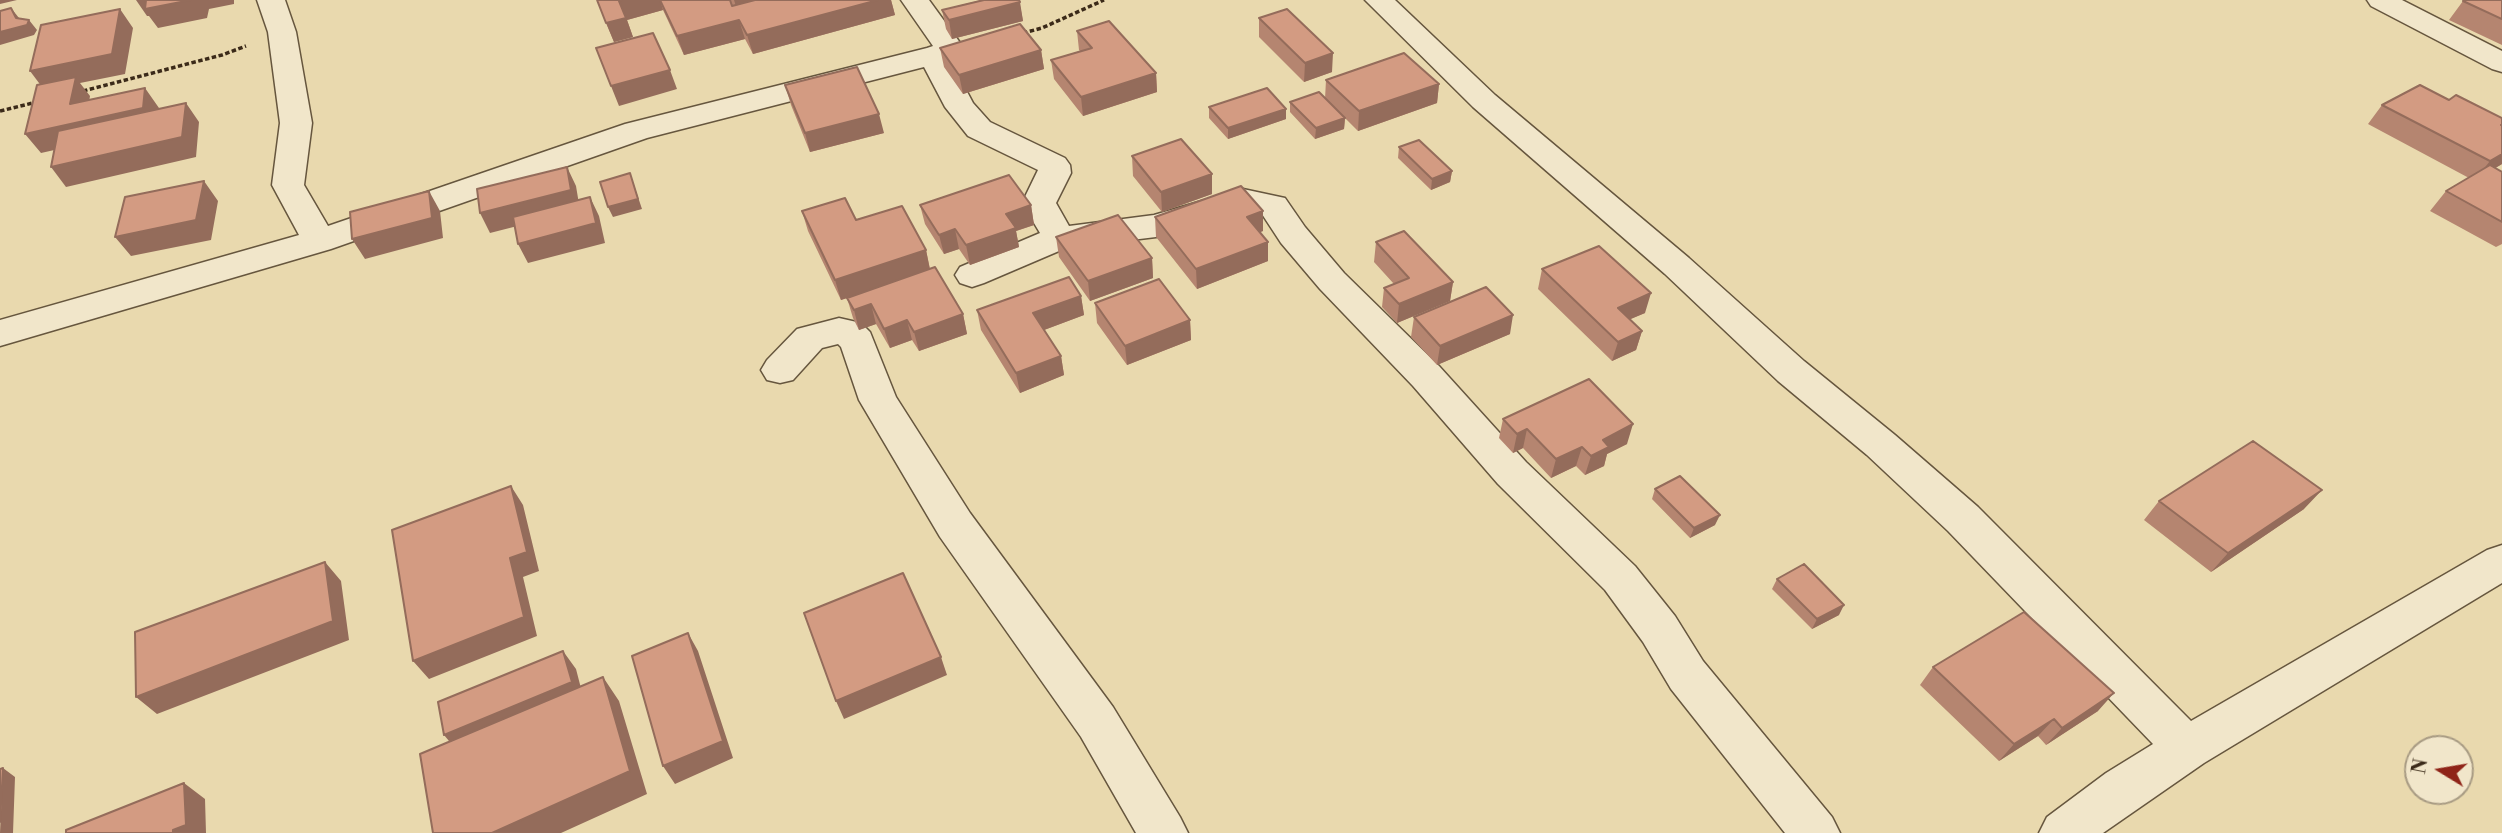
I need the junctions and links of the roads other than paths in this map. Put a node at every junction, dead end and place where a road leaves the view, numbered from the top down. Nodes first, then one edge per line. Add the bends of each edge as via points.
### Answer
1 (271, 0) edge
2 (915, 0) edge
3 (1379, 0) edge
4 (2381, 0) edge
5 (944, 52) junction
6 (2502, 63) edge
7 (1060, 238) junction
8 (318, 242) junction
9 (972, 275) dead end
10 (0, 333) edge
11 (780, 370) dead end
12 (2502, 562) edge
13 (2187, 748) junction
14 (1163, 833) edge
15 (1815, 833) edge
16 (2064, 833) edge

1 - 8 street via 282,32 296,123 288,185
2 - 5 street
3 - 13 street via 1484,100 1963,519
4 - 6 street
5 - 7 street via 939,67 960,107 979,130 1054,165 1055,173 1039,203
5 - 8 street via 636,131
7 - 9 street
7 - 15 street via 1156,226 1243,200 1273,206 1332,281 1426,376 1511,473 1620,578 1687,675
8 - 10 street
11 - 14 street via 810,338 839,331 857,341 878,400 955,524 1097,722
12 - 13 street
13 - 16 street

